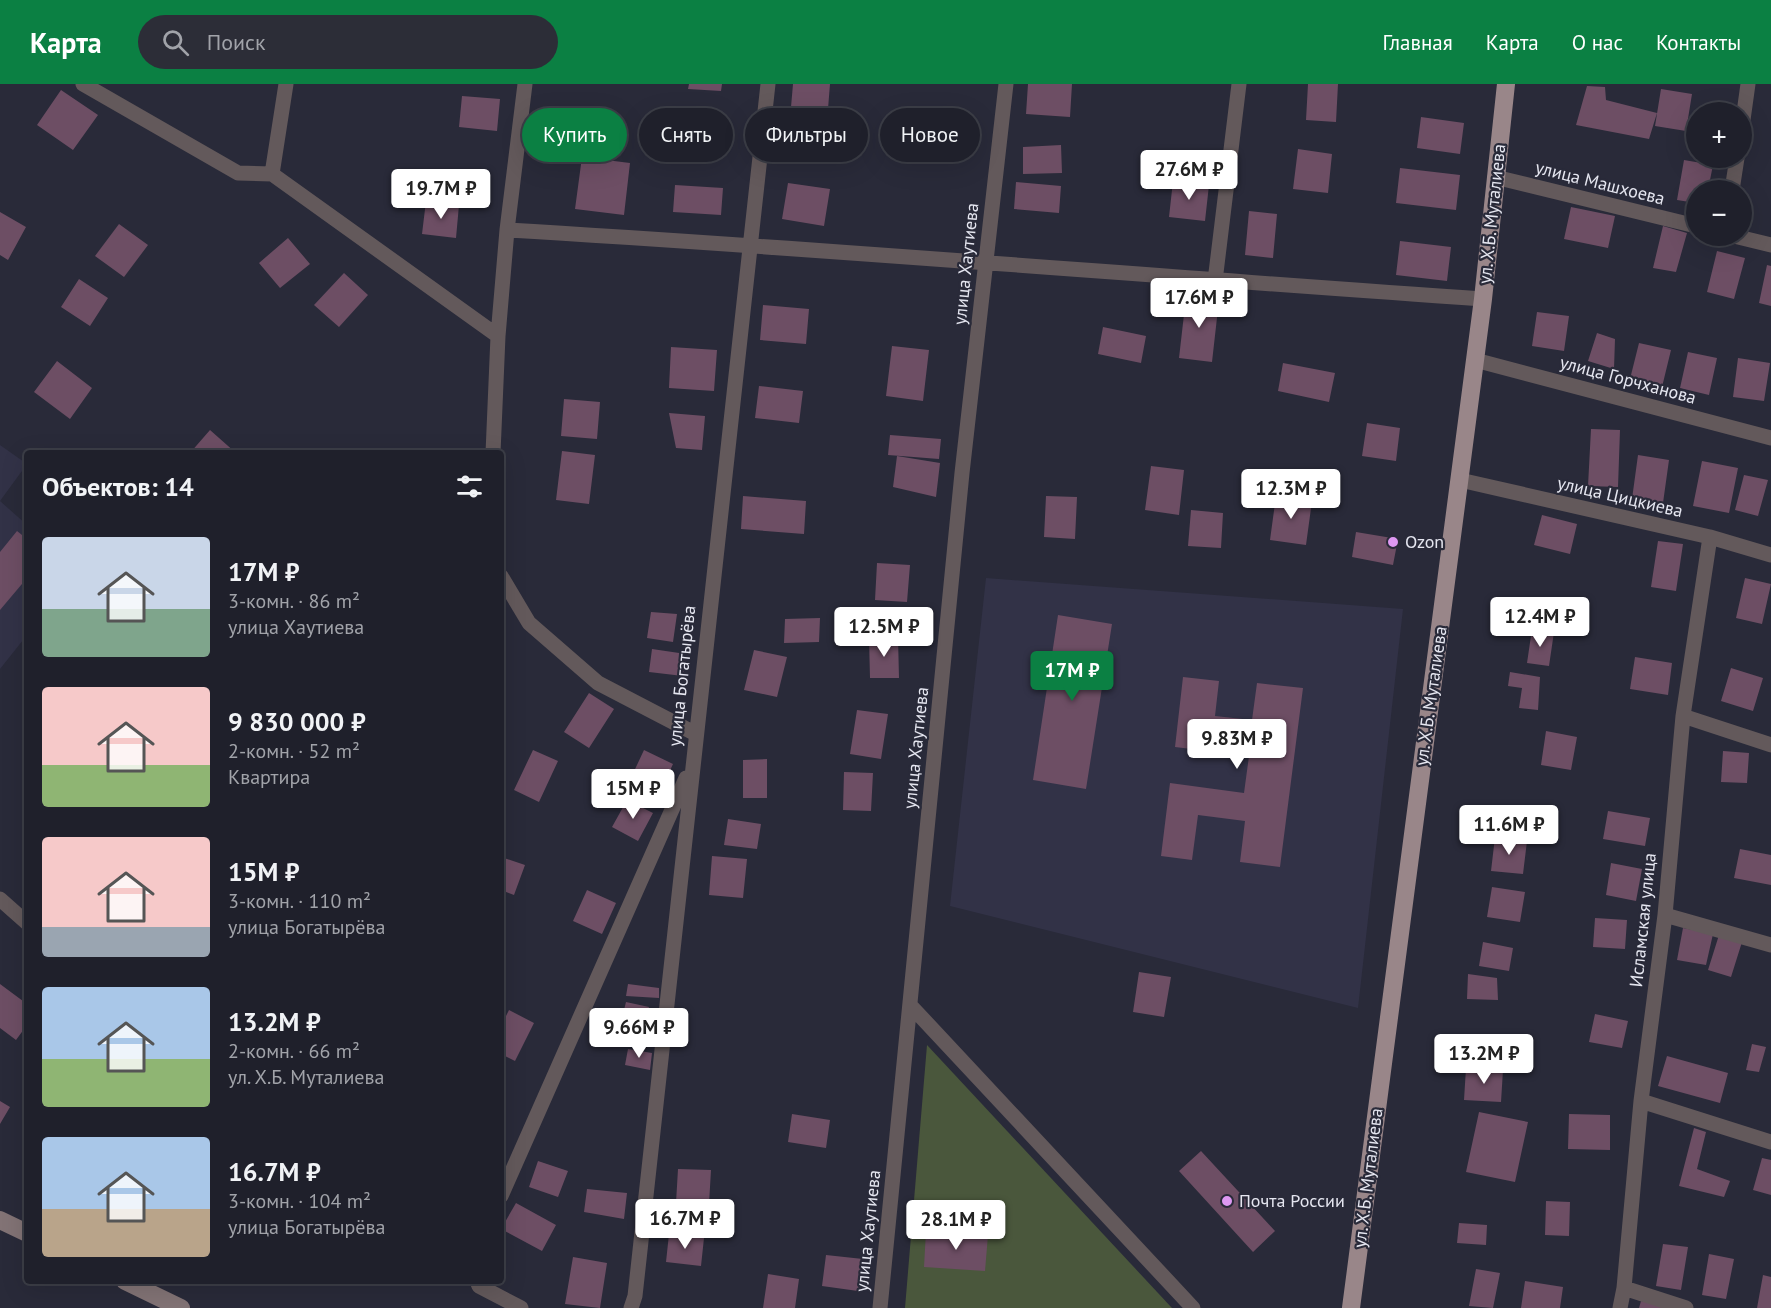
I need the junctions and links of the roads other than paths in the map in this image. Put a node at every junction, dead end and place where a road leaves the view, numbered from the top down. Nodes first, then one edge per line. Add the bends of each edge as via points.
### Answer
1 (83, 84) edge
2 (286, 84) edge
3 (525, 84) edge
4 (768, 84) edge
5 (1006, 84) edge
6 (1239, 84) edge
7 (1506, 84) edge
8 (1748, 84) edge
9 (1745, 102) edge
10 (272, 174) junction
11 (1495, 177) junction
12 (1686, 224) edge
13 (507, 230) junction
14 (1752, 240) edge
15 (750, 244) junction
16 (1771, 245) edge
17 (986, 263) junction
18 (1215, 281) junction
19 (1484, 299) junction
20 (498, 336) junction
21 (1475, 360) junction
22 (1771, 438) edge
23 (493, 450) edge
24 (1460, 480) junction
25 (1710, 537) junction
26 (1771, 555) edge
27 (504, 581) edge
28 (1683, 716) junction
29 (696, 734) junction
30 (1771, 745) edge
31 (692, 765) junction
32 (0, 899) edge
33 (1665, 915) junction
34 (24, 920) edge
35 (1771, 945) edge
36 (910, 1005) junction
37 (1641, 1101) junction
38 (1771, 1142) edge
39 (504, 1189) edge
40 (0, 1220) edge
41 (24, 1232) edge
42 (132, 1284) edge
43 (478, 1284) edge
44 (1624, 1288) junction
45 (181, 1308) edge
46 (521, 1308) edge
47 (630, 1308) edge
48 (880, 1308) edge
49 (1193, 1308) edge
50 (1351, 1308) edge
51 (1620, 1308) edge
52 (1686, 1308) edge

1 - 10 street via 238,173
2 - 10 street
3 - 13 street
4 - 15 street, улица Богатырёва
5 - 17 street, улица Хаутиева
6 - 18 street
7 - 11 main road, ул. Х.Б. Муталиева
8 - 9 street
10 - 20 street
11 - 12 street, улица Машхоева
11 - 19 main road, ул. Х.Б. Муталиева
13 - 15 street
13 - 20 street
14 - 16 street
15 - 17 street
15 - 29 street, улица Богатырёва
17 - 18 street
17 - 36 street, улица Хаутиева
18 - 19 street
19 - 21 main road, ул. Х.Б. Муталиева
20 - 23 street
21 - 22 street, улица Горчханова
21 - 24 main road, ул. Х.Б. Муталиева
24 - 25 street, улица Цицкиева
24 - 50 main road, ул. Х.Б. Муталиева
25 - 26 street, улица Цицкиева
25 - 28 street, Исламская улица
27 - 29 street via 529,623 598,682
28 - 30 street
28 - 33 street, Исламская улица
29 - 31 street, улица Богатырёва
31 - 39 street
31 - 47 street, улица Богатырёва via 635,1296
32 - 34 street
33 - 35 street
33 - 37 street, Исламская улица
36 - 48 street, улица Хаутиева
36 - 49 street
37 - 38 street
37 - 44 street, Исламская улица
40 - 41 street
42 - 45 street
43 - 46 street
44 - 51 street, Исламская улица
44 - 52 street

